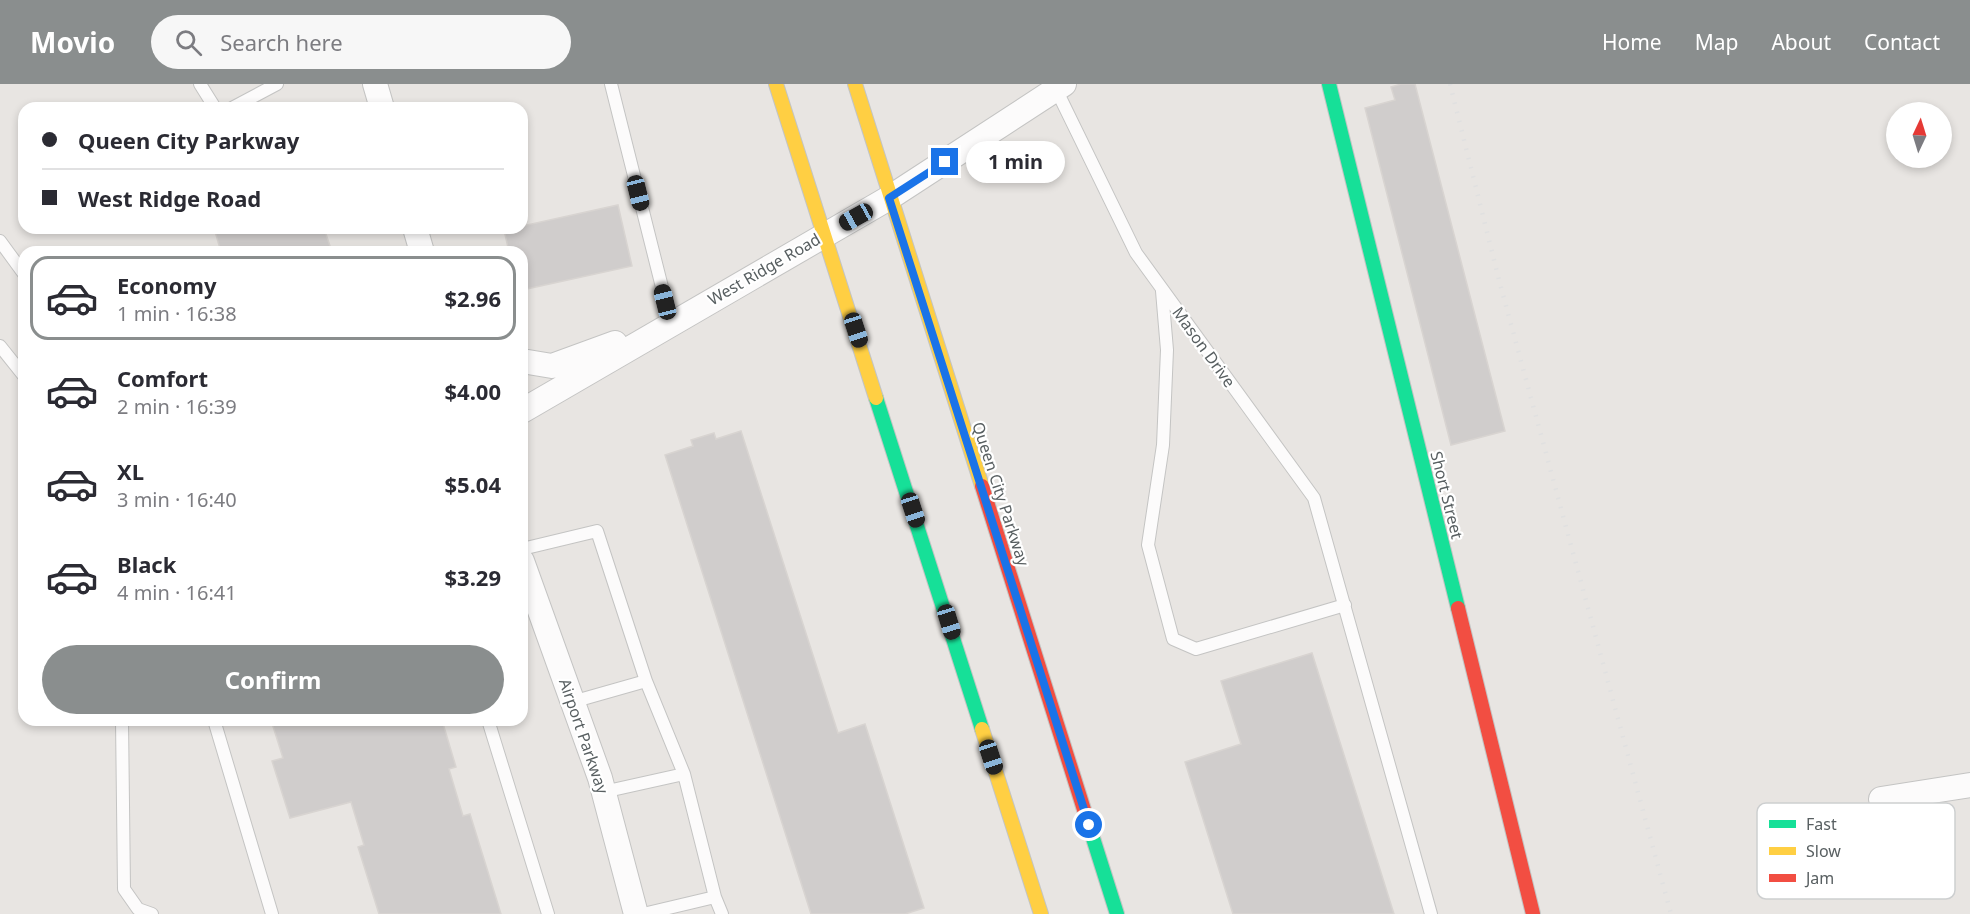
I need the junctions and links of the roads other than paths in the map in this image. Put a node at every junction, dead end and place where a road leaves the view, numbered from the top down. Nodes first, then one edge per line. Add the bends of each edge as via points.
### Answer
1 (200, 84) edge
2 (277, 84) edge
3 (375, 84) edge
4 (610, 84) edge
5 (776, 84) edge
6 (855, 84) edge
7 (1329, 84) edge
8 (1058, 86) edge
9 (211, 102) edge
10 (243, 102) edge
11 (380, 102) edge
12 (889, 198) junction
13 (823, 235) junction
14 (0, 241) edge
15 (18, 266) edge
16 (1162, 288) junction
17 (671, 323) junction
18 (0, 346) edge
19 (528, 362) edge
20 (18, 368) edge
21 (528, 407) edge
22 (528, 548) edge
23 (528, 578) edge
24 (1345, 605) junction
25 (646, 681) junction
26 (572, 702) junction
27 (122, 726) edge
28 (216, 726) edge
29 (490, 726) edge
30 (684, 774) junction
31 (1970, 785) edge
32 (603, 792) junction
33 (1881, 799) dead end
34 (715, 897) junction
35 (152, 914) edge
36 (273, 914) edge
37 (548, 914) edge
38 (636, 914) edge
39 (643, 914) edge
40 (722, 914) edge
41 (1041, 914) edge
42 (1117, 914) edge
43 (1431, 914) edge
44 (1533, 914) edge

1 - 9 lane
2 - 10 lane
3 - 11 street
4 - 17 lane
5 - 13 main road
6 - 12 main road, Queen City Parkway
7 - 44 main road, Short Street
8 - 12 street, West Ridge Road
8 - 16 lane, Mason Drive via 1136,253
12 - 13 street, West Ridge Road
12 - 42 main road, Queen City Parkway
13 - 17 street, West Ridge Road
13 - 41 main road
14 - 15 lane
16 - 24 lane, Mason Drive via 1314,498
16 - 24 lane via 1167,350 1163,445 1148,545 1173,639 1196,649
17 - 19 street via 552,366
17 - 21 street, West Ridge Road
18 - 20 lane
22 - 25 lane via 597,531
23 - 26 street, Airport Parkway
24 - 43 lane, Mason Drive
25 - 26 lane
25 - 30 lane
26 - 32 street, Airport Parkway
27 - 35 lane via 124,889 138,909
28 - 36 lane
29 - 37 lane
30 - 32 lane
30 - 34 lane
31 - 33 street
32 - 38 street, Airport Parkway
34 - 39 lane
34 - 40 lane

